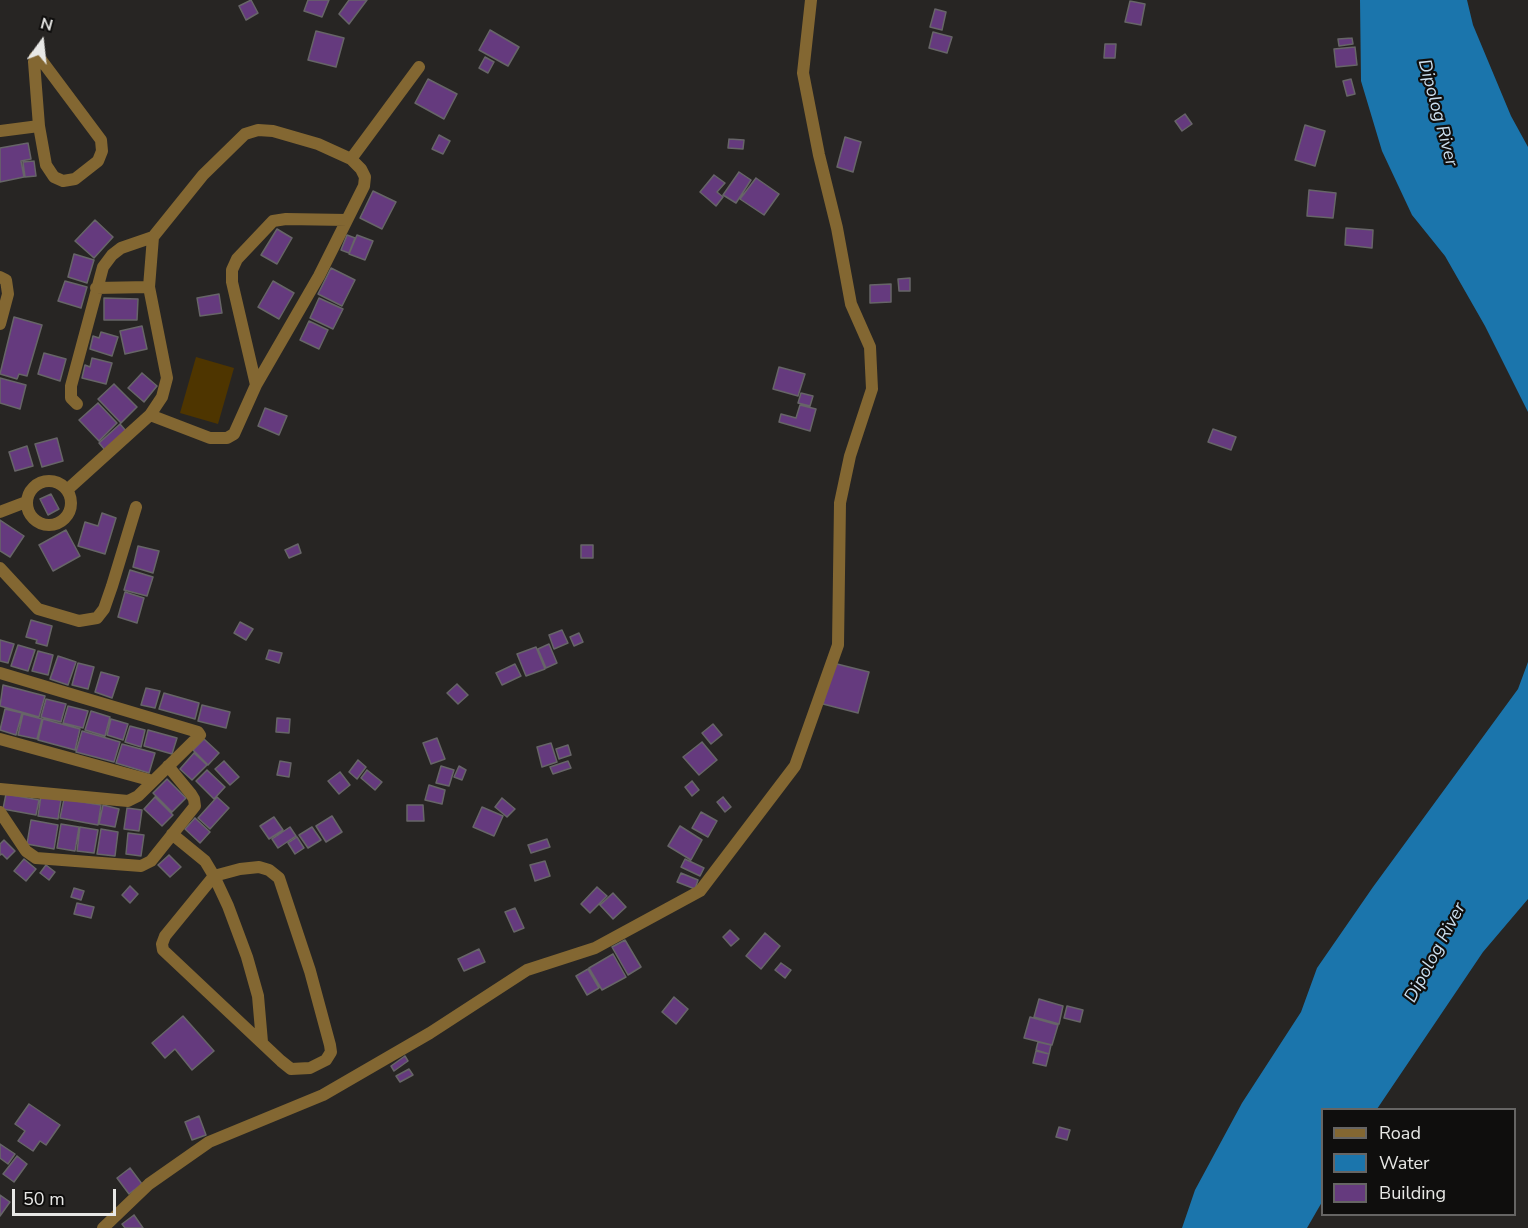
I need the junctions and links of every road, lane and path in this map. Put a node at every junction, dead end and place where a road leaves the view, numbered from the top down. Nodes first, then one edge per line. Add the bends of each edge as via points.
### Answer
1 (811, 0) edge
2 (419, 67) dead end
3 (39, 126) junction
4 (0, 131) edge
5 (351, 159) junction
6 (347, 220) junction
7 (153, 237) junction
8 (0, 277) edge
9 (149, 287) junction
10 (96, 288) junction
11 (0, 324) edge
12 (256, 385) junction
13 (77, 405) dead end
14 (150, 416) junction
15 (67, 490) junction
16 (26, 502) junction
17 (136, 507) dead end
18 (0, 512) edge
19 (0, 568) edge
20 (0, 673) edge
21 (0, 739) edge
22 (168, 766) junction
23 (153, 781) junction
24 (0, 789) edge
25 (0, 812) edge
26 (172, 834) junction
27 (214, 876) junction
28 (262, 1042) junction
29 (103, 1228) edge

1 - 29 street via 803,73 851,304 870,347 872,389 850,456 840,503 838,645 795,766 700,891 595,948 527,970 430,1033 323,1095 209,1143 149,1184
2 - 5 street
3 - 3 street via 34,62 36,57 101,140 98,161 75,179 63,181 54,177 46,165
3 - 4 street
5 - 6 street via 365,177
5 - 7 street via 273,131 245,134 203,175
6 - 12 street
6 - 12 street via 273,221 237,259 232,282
7 - 9 street
7 - 10 street via 112,255
8 - 11 street via 6,280 8,294
9 - 10 street
9 - 14 street via 167,378 162,397
10 - 13 street via 71,386 71,398
12 - 14 street via 234,434 227,438 210,438
14 - 15 street
15 - 16 street via 52,481 39,483 30,490
15 - 16 street via 70,510 56,524 44,525 33,519
16 - 18 street
17 - 19 street via 107,601 97,618 79,621 38,609
20 - 22 street via 198,732 200,736
21 - 23 street
22 - 23 street
22 - 26 street via 194,799 195,806
23 - 24 street via 128,801
25 - 26 street via 26,851 36,858 141,867 151,861
26 - 27 street via 205,861
27 - 28 street via 247,957 258,996
27 - 28 street via 165,936 163,950
27 - 28 street via 259,867 279,878 310,971 330,1052 326,1060 310,1068 291,1069

